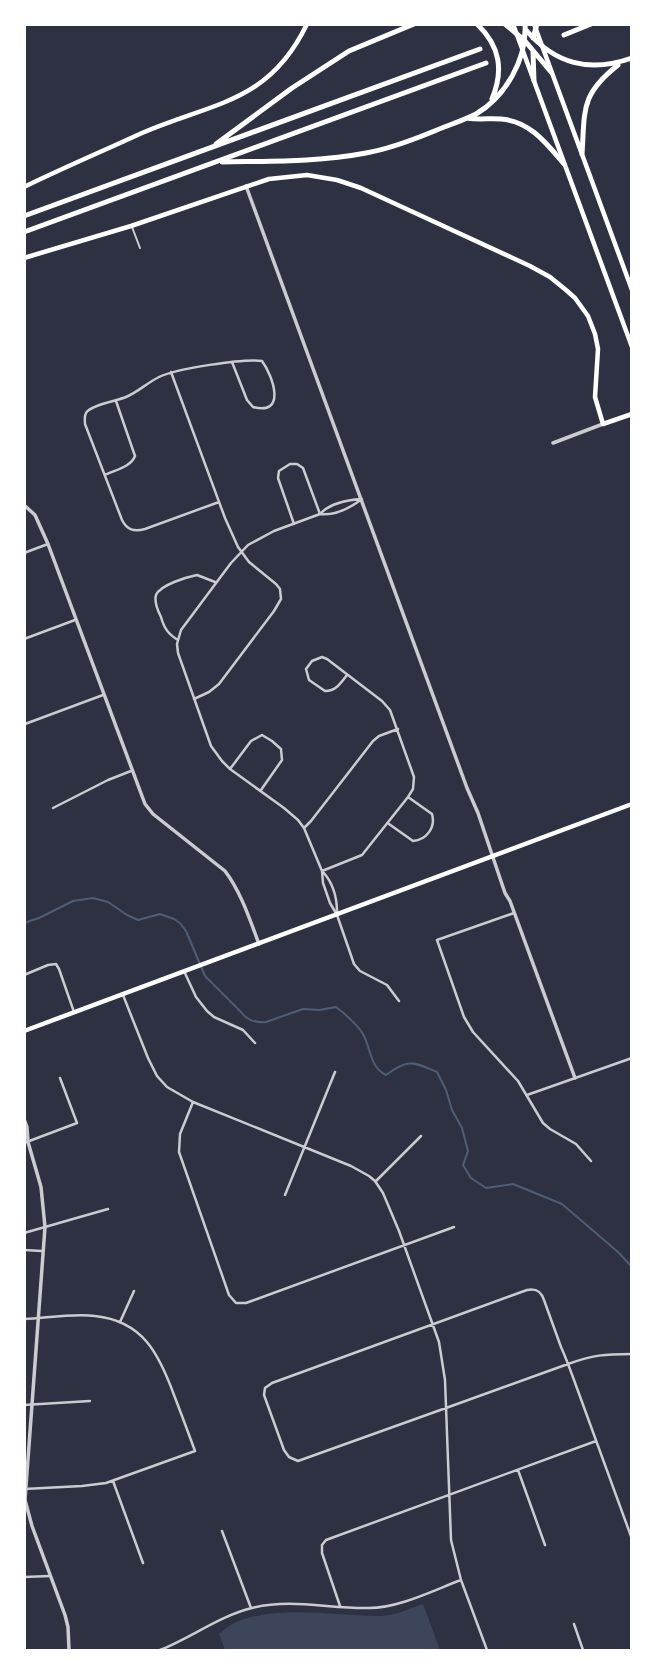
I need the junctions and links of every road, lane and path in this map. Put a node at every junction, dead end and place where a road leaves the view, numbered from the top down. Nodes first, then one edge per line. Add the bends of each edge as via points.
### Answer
1 (307, 24) edge
2 (414, 24) edge
3 (477, 24) edge
4 (505, 24) edge
5 (513, 24) edge
6 (591, 24) edge
7 (524, 26) edge
8 (535, 26) edge
9 (516, 33) junction
10 (564, 34) dead end
11 (533, 38) junction
12 (525, 41) junction
13 (541, 45) junction
14 (480, 49) dead end
15 (533, 50) junction
16 (522, 51) junction
17 (632, 58) edge
18 (620, 62) junction
19 (486, 63) dead end
20 (551, 72) junction
21 (534, 81) junction
22 (491, 102) junction
23 (467, 118) junction
24 (211, 148) junction
25 (582, 154) junction
26 (216, 162) junction
27 (564, 164) junction
28 (246, 186) junction
29 (24, 187) edge
30 (24, 215) edge
31 (131, 226) junction
32 (24, 232) edge
33 (140, 248) dead end
34 (24, 258) edge
35 (632, 290) edge
36 (632, 347) edge
37 (232, 362) junction
38 (171, 372) junction
39 (116, 400) junction
40 (632, 414) edge
41 (604, 424) junction
42 (553, 443) dead end
43 (105, 475) junction
44 (362, 499) junction
45 (219, 502) junction
46 (24, 505) edge
47 (320, 514) junction
48 (294, 524) junction
49 (48, 544) junction
50 (241, 552) junction
51 (24, 553) edge
52 (217, 583) junction
53 (75, 620) junction
54 (24, 639) edge
55 (177, 640) junction
56 (347, 675) junction
57 (103, 695) junction
58 (194, 699) junction
59 (26, 724) edge
60 (398, 729) junction
61 (230, 769) junction
62 (131, 771) junction
63 (260, 791) junction
64 (408, 797) junction
65 (632, 804) edge
66 (53, 808) dead end
67 (388, 823) junction
68 (304, 828) junction
69 (492, 856) junction
70 (322, 871) junction
71 (514, 913) junction
72 (337, 915) junction
73 (258, 944) junction
74 (184, 971) junction
75 (24, 975) edge
76 (123, 995) junction
77 (399, 1001) dead end
78 (74, 1012) junction
79 (24, 1031) edge
80 (255, 1043) dead end
81 (632, 1058) edge
82 (335, 1072) dead end
83 (60, 1078) dead end
84 (575, 1078) junction
85 (527, 1095) junction
86 (193, 1102) junction
87 (24, 1119) edge
88 (421, 1136) dead end
89 (26, 1141) edge
90 (305, 1147) junction
91 (591, 1161) dead end
92 (375, 1181) junction
93 (285, 1195) dead end
94 (108, 1209) dead end
95 (45, 1227) junction
96 (454, 1227) dead end
97 (24, 1233) edge
98 (404, 1245) junction
99 (24, 1250) edge
100 (44, 1251) junction
101 (134, 1291) dead end
102 (39, 1318) junction
103 (24, 1319) edge
104 (120, 1322) junction
105 (433, 1324) junction
106 (632, 1354) edge
107 (568, 1364) junction
108 (90, 1401) dead end
109 (32, 1404) junction
110 (24, 1405) edge
111 (446, 1408) junction
112 (596, 1441) junction
113 (518, 1470) junction
114 (113, 1481) junction
115 (25, 1489) edge
116 (449, 1496) junction
117 (222, 1531) dead end
118 (632, 1539) edge
119 (545, 1545) dead end
120 (143, 1563) dead end
121 (50, 1576) junction
122 (24, 1577) edge
123 (461, 1580) junction
124 (340, 1606) junction
125 (251, 1608) junction
126 (574, 1624) dead end
127 (69, 1650) edge
128 (160, 1650) edge
129 (487, 1650) edge
130 (583, 1650) edge

1 - 29 main road via 279,67 248,92 111,146
2 - 24 highway via 349,51
3 - 22 highway via 497,55 499,79
4 - 9 highway
5 - 9 main road
6 - 10 highway
7 - 11 highway
7 - 12 highway
8 - 11 highway
8 - 13 main road
9 - 12 highway
9 - 16 main road
11 - 13 highway
11 - 15 highway
12 - 15 highway
12 - 16 highway
13 - 18 highway via 560,58 583,65
13 - 20 main road
14 - 24 highway
15 - 20 highway
15 - 21 highway
16 - 21 main road
16 - 22 highway via 510,78
17 - 18 highway
18 - 25 highway via 589,97
19 - 26 highway
20 - 25 main road
21 - 27 main road
22 - 23 highway
23 - 26 highway via 404,144 368,153
23 - 27 highway via 507,119 525,126
24 - 30 highway
25 - 35 main road
26 - 32 highway
27 - 36 main road
28 - 31 main road
28 - 41 main road via 295,175 349,183 550,277 575,298 596,334 595,397
28 - 44 street
31 - 33 lane
31 - 34 main road
37 - 37 street via 249,404 259,409 274,402 275,391 263,363
37 - 38 street
38 - 39 street
38 - 45 street
39 - 43 street via 135,456
39 - 43 street via 85,416
40 - 41 main road
41 - 42 street
43 - 45 street via 124,525 131,530
44 - 47 street via 348,500
44 - 47 street via 352,507
44 - 69 street
45 - 50 street
46 - 49 street via 35,515
47 - 48 street
47 - 48 street via 303,468 290,464 279,471 278,478
48 - 50 street via 256,540
49 - 51 street
49 - 53 street
50 - 52 street
50 - 58 street via 276,584 281,599 219,684
52 - 55 street
52 - 55 street via 197,575 158,592 156,603 163,625
53 - 54 street
53 - 57 street
55 - 58 street
56 - 56 street via 322,657 306,669 309,680 325,691
56 - 60 street via 387,706
57 - 59 street
57 - 62 street
58 - 61 street via 211,746
60 - 64 street via 414,777
60 - 68 street via 373,741
61 - 63 street
61 - 63 street via 255,738 262,735 279,746 282,760
62 - 66 street
62 - 73 street via 148,809 229,876
63 - 68 street
64 - 67 street
64 - 67 street via 432,814 427,835 413,841
65 - 69 main road
67 - 70 street via 362,855
68 - 70 street
69 - 71 street
69 - 72 main road
70 - 72 street
70 - 72 street via 331,881
71 - 84 street
71 - 85 street via 437,940 472,1032
72 - 73 main road
72 - 77 street via 354,964 387,985
73 - 74 main road
74 - 76 main road
74 - 80 street via 207,1011 243,1030
75 - 78 street via 56,964
76 - 78 main road
76 - 86 street via 157,1076 174,1093
78 - 79 main road
81 - 84 street
82 - 90 street
83 - 89 street via 77,1123
84 - 85 street
85 - 91 street via 543,1123 576,1144
86 - 90 street
86 - 98 street via 180,1134 179,1152 229,1295 236,1303
87 - 89 street
88 - 92 street
89 - 95 street via 41,1187
90 - 92 street
90 - 93 street
92 - 98 street
94 - 95 street
95 - 97 street
95 - 100 street
96 - 98 street
98 - 105 street
99 - 100 street
100 - 102 street
101 - 104 street
102 - 103 street
102 - 104 street via 92,1315
102 - 109 street
104 - 114 street via 156,1352 195,1451
105 - 107 street via 538,1290
105 - 111 street via 442,1356
105 - 111 street via 268,1385 265,1399 284,1450 296,1461
106 - 107 street via 594,1355
107 - 111 street
107 - 112 street
108 - 109 street
109 - 110 street
109 - 115 street
111 - 116 street
112 - 113 street
112 - 118 street
113 - 116 street
113 - 119 street
114 - 115 street
114 - 120 street
115 - 121 street via 26,1506
116 - 123 street via 452,1544
116 - 124 street via 326,1540 322,1553
117 - 125 street
121 - 122 street
121 - 127 street via 66,1621
123 - 124 street via 390,1605
123 - 129 street
124 - 125 street
125 - 128 street
126 - 130 street

